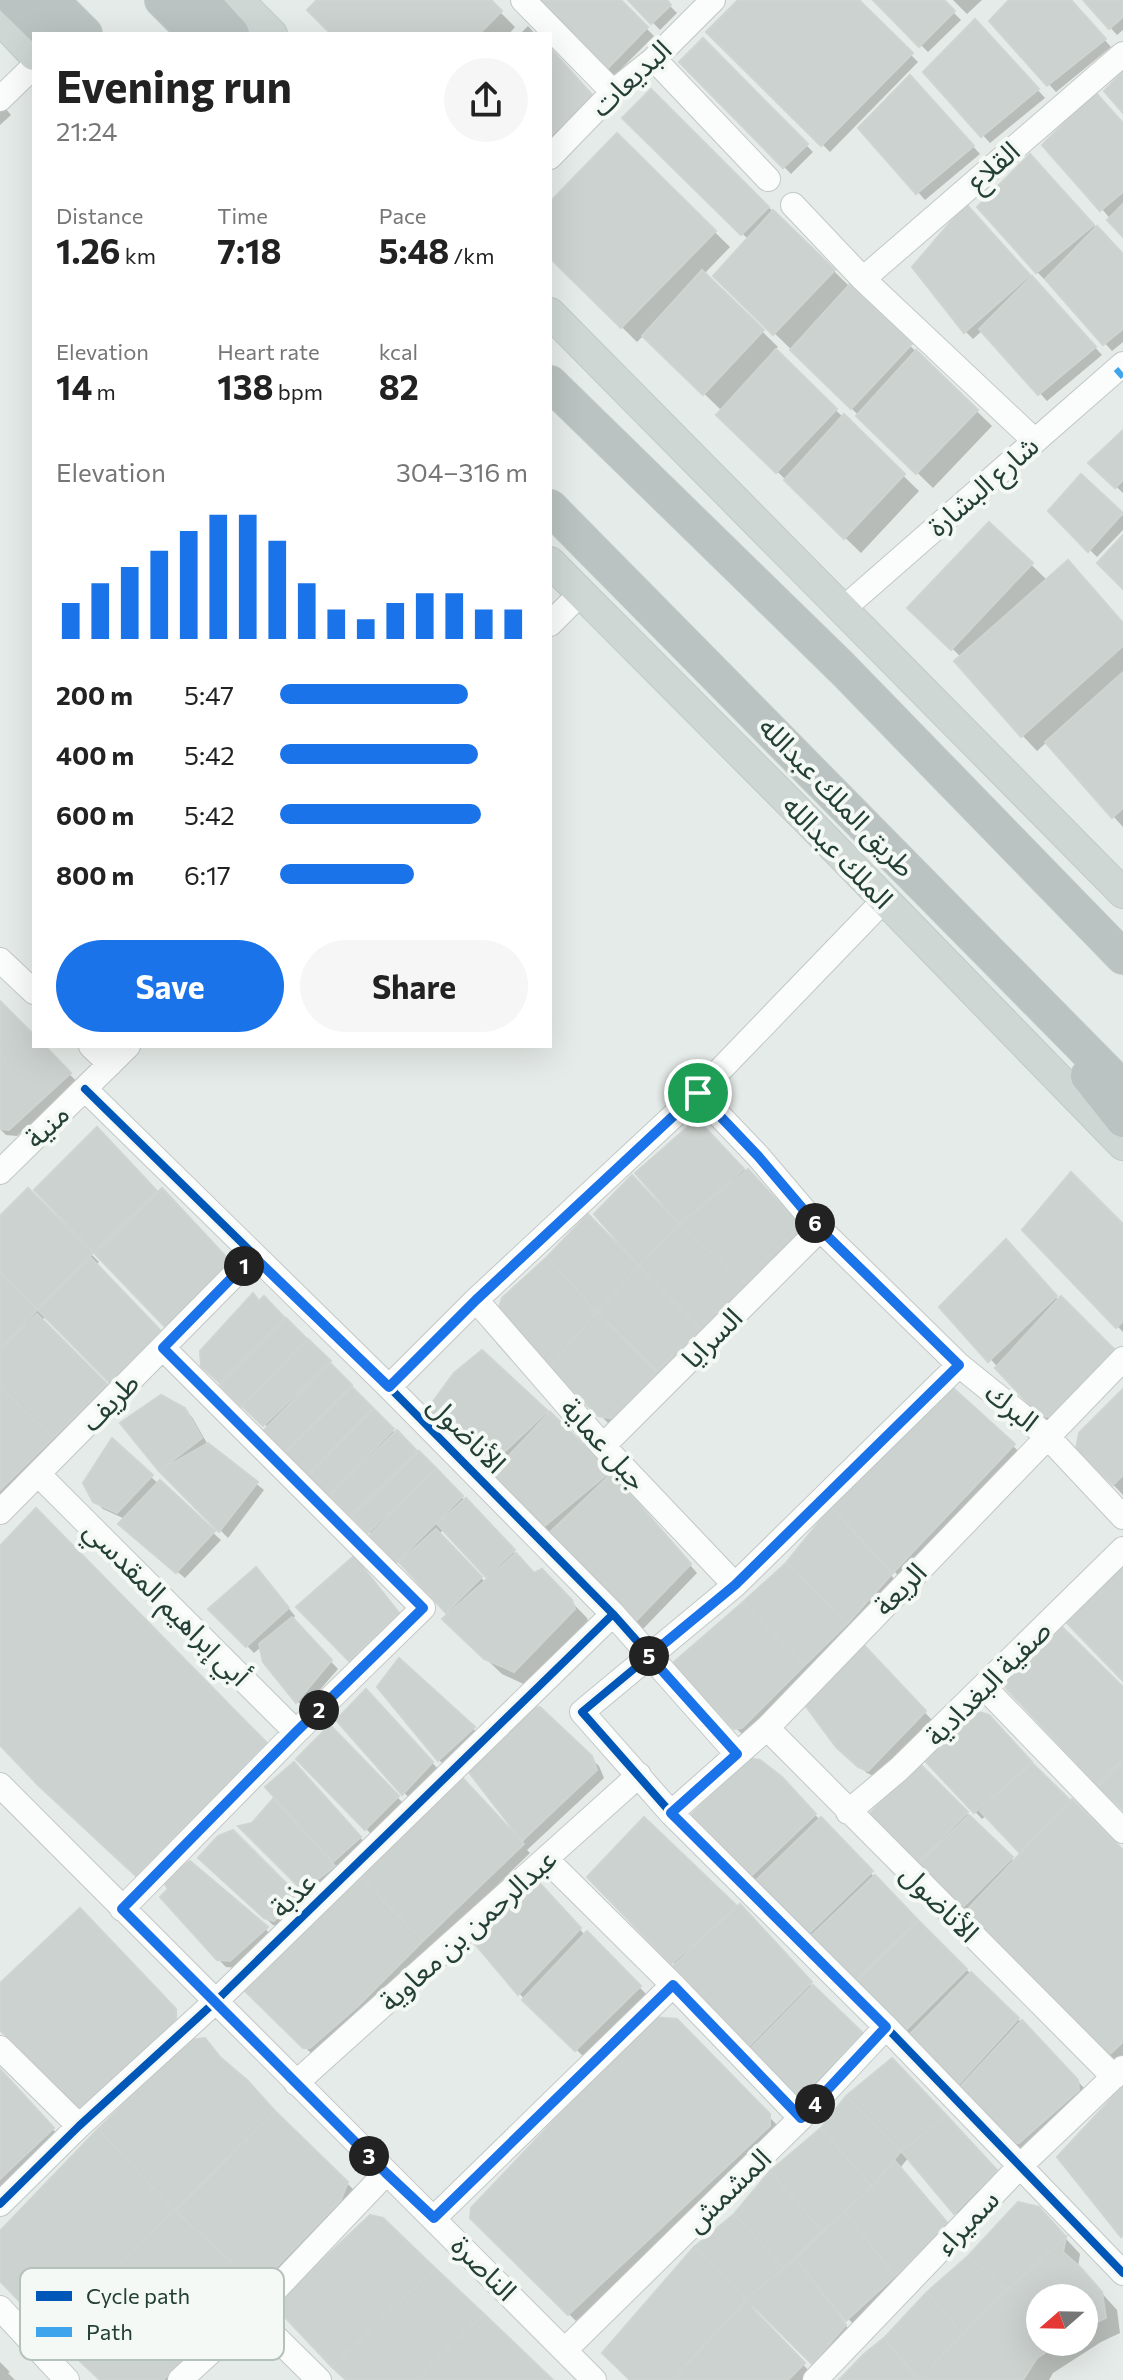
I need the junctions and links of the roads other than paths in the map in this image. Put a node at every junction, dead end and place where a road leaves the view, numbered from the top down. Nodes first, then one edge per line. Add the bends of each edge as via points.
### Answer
1 (14, 0) edge
2 (51, 0) edge
3 (162, 0) edge
4 (201, 0) edge
5 (238, 0) edge
6 (523, 0) edge
7 (713, 0) edge
8 (0, 19) edge
9 (47, 32) edge
10 (83, 32) edge
11 (194, 32) edge
12 (230, 32) edge
13 (270, 32) edge
14 (32, 53) edge
15 (1123, 54) edge
16 (654, 59) junction
17 (32, 68) edge
18 (613, 92) junction
19 (0, 99) edge
20 (552, 155) edge
21 (768, 179) dead end
22 (793, 205) dead end
23 (863, 279) junction
24 (552, 315) edge
25 (1121, 370) edge
26 (552, 385) edge
27 (1035, 441) junction
28 (552, 509) edge
29 (552, 564) edge
30 (581, 593) junction
31 (843, 609) junction
32 (552, 622) edge
33 (842, 668) junction
34 (769, 728) junction
35 (1123, 893) edge
36 (884, 900) junction
37 (1123, 927) edge
38 (1123, 957) edge
39 (0, 960) edge
40 (32, 990) edge
41 (93, 1048) edge
42 (126, 1048) edge
43 (110, 1064) junction
44 (1123, 1088) edge
45 (85, 1089) junction
46 (698, 1093) junction
47 (1123, 1120) edge
48 (1123, 1145) edge
49 (6, 1155) edge
50 (820, 1229) junction
51 (253, 1256) junction
52 (476, 1300) junction
53 (163, 1348) junction
54 (1123, 1359) edge
55 (959, 1365) junction
56 (389, 1387) junction
57 (1047, 1436) junction
58 (603, 1446) junction
59 (38, 1474) junction
60 (0, 1512) edge
61 (1123, 1517) edge
62 (1123, 1549) edge
63 (735, 1585) junction
64 (613, 1614) junction
65 (649, 1656) junction
66 (984, 1687) junction
67 (767, 1728) junction
68 (296, 1732) junction
69 (737, 1754) junction
70 (639, 1775) junction
71 (0, 1785) edge
72 (848, 1812) junction
73 (671, 1813) junction
74 (1123, 1831) edge
75 (547, 1860) junction
76 (122, 1909) junction
77 (673, 1985) junction
78 (216, 2001) junction
79 (886, 2027) junction
80 (0, 2048) edge
81 (1118, 2072) edge
82 (296, 2083) junction
83 (801, 2118) junction
84 (79, 2126) junction
85 (1020, 2166) junction
86 (386, 2173) junction
87 (0, 2204) edge
88 (434, 2218) junction
89 (1123, 2273) edge
90 (284, 2280) edge
91 (0, 2308) edge
92 (20, 2329) edge
93 (284, 2346) edge
94 (565, 2350) junction
95 (48, 2360) edge
96 (202, 2360) edge
97 (67, 2380) edge
98 (180, 2380) edge
99 (319, 2380) edge
100 (594, 2380) edge
101 (815, 2380) edge

1 - 9 highway
2 - 10 highway
3 - 11 highway
4 - 12 highway
5 - 13 main road
6 - 18 street
7 - 16 street, البديعات
8 - 14 main road
15 - 23 street, القلاع
16 - 18 street, البديعات
16 - 21 street
17 - 19 street
18 - 20 street, البديعات
22 - 23 street
23 - 27 street
24 - 31 main road
25 - 27 street, شارع البشارة
26 - 33 highway
27 - 31 street, شارع البشارة
28 - 34 highway, طريق الملك عبدالله
29 - 30 main road, الملك عبدالله
30 - 32 street
30 - 36 main road, الملك عبدالله
31 - 35 main road
33 - 37 highway via 918,723
33 - 38 highway
34 - 44 highway, طريق الملك عبدالله
34 - 47 highway via 842,821 1089,1077
36 - 46 street
36 - 48 main road, الملك عبدالله
39 - 40 street
41 - 43 street
42 - 43 street, منية
43 - 45 street, منية
45 - 49 street, منية
45 - 51 street, الأناضول
46 - 50 street, البرك
46 - 52 street
50 - 55 street, البرك
50 - 58 street, السرايا
51 - 53 street, طريف
51 - 56 street, الأناضول
52 - 56 street
52 - 58 street, جبل عماية
53 - 59 street, طريف
53 - 68 street via 423,1608
54 - 57 street, الريعة
55 - 57 street, البرك
55 - 63 street
56 - 64 street, الأناضول
57 - 61 street, البرك
57 - 67 street, الريعة
58 - 63 street, جبل عماية
59 - 60 street, طريف
59 - 68 street, أبي إبراهيم المقدسي
62 - 66 street, صفية البغدادية
63 - 65 street
64 - 65 street, الأناضول
64 - 78 street, عذبة
65 - 69 street, الأناضول
65 - 70 street via 582,1712
66 - 72 street, صفية البغدادية
66 - 74 street
67 - 69 street, الريعة
67 - 72 street, الأناضول
68 - 76 street
69 - 73 street, الريعة
70 - 73 street
70 - 75 street, عبدالرحمن بن معاوية
71 - 76 street, الناصرة
72 - 81 street, الأناضول
73 - 79 street
75 - 77 street
75 - 82 street, عبدالرحمن بن معاوية
76 - 78 street, الناصرة
77 - 83 street
77 - 88 street
78 - 82 street, الناصرة
78 - 84 street, عذبة
79 - 83 street, المشمش
79 - 85 street
80 - 84 street
81 - 85 street, سميراء
82 - 86 street, الناصرة
83 - 94 street, المشمش
84 - 87 street, عذبة
85 - 89 street
85 - 101 street, سميراء
86 - 88 street, الناصرة
86 - 90 street
88 - 94 street, الناصرة
91 - 92 street
93 - 99 street
94 - 100 street, الناصرة
95 - 97 street
96 - 98 street

